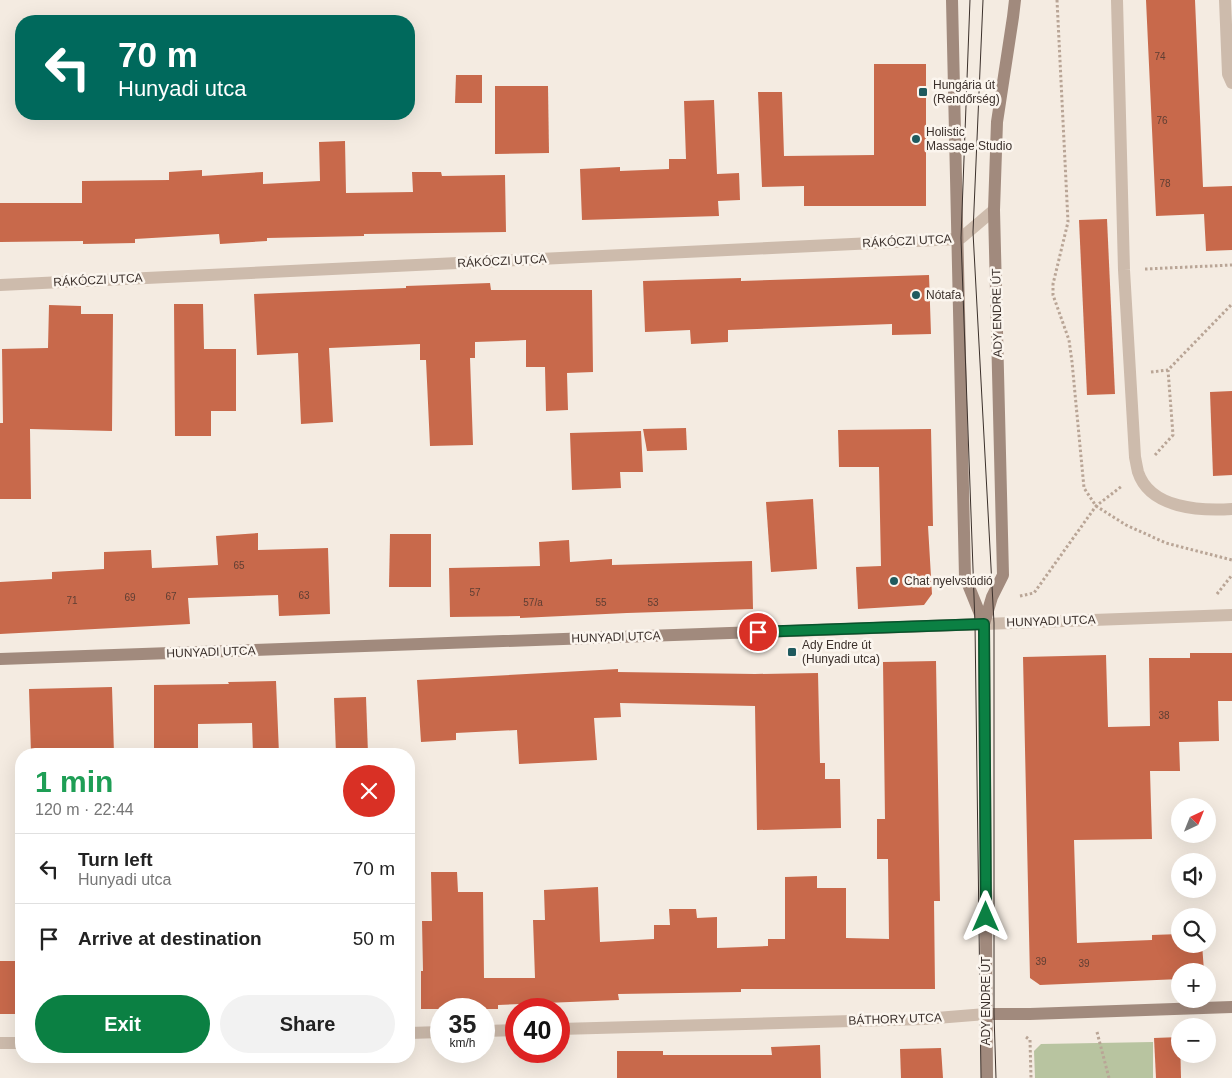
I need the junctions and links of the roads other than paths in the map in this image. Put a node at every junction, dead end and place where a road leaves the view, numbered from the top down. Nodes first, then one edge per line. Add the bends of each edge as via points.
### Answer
1 (952, 0) edge
2 (1015, 0) edge
3 (1117, 0) edge
4 (1224, 0) edge
5 (1232, 83) edge
6 (994, 210) junction
7 (957, 239) junction
8 (0, 285) edge
9 (1232, 510) edge
10 (1232, 615) edge
11 (984, 624) junction
12 (0, 659) edge
13 (1232, 1007) edge
14 (986, 1014) junction
15 (570, 1029) edge
16 (430, 1032) edge
17 (415, 1033) edge
18 (0, 1043) edge
19 (15, 1043) edge
20 (987, 1078) edge

1 - 7 street, ADY ENDRE ÚT
2 - 6 street, ADY ENDRE ÚT via 997,122
3 - 9 street via 1124,270 1138,474 1161,499 1184,507
4 - 5 street via 1228,74
6 - 7 street, RÁKÓCZI UTCA
6 - 11 street, ADY ENDRE ÚT via 1003,575
7 - 8 street, RÁKÓCZI UTCA
7 - 11 street, ADY ENDRE ÚT via 965,576
10 - 11 street, HUNYADI UTCA
11 - 12 street, HUNYADI UTCA
11 - 14 street, ADY ENDRE ÚT
13 - 14 street, BÁTHORY UTCA
14 - 15 street, BÁTHORY UTCA via 924,1019
14 - 20 street, ADY ENDRE ÚT
16 - 17 street
18 - 19 street

